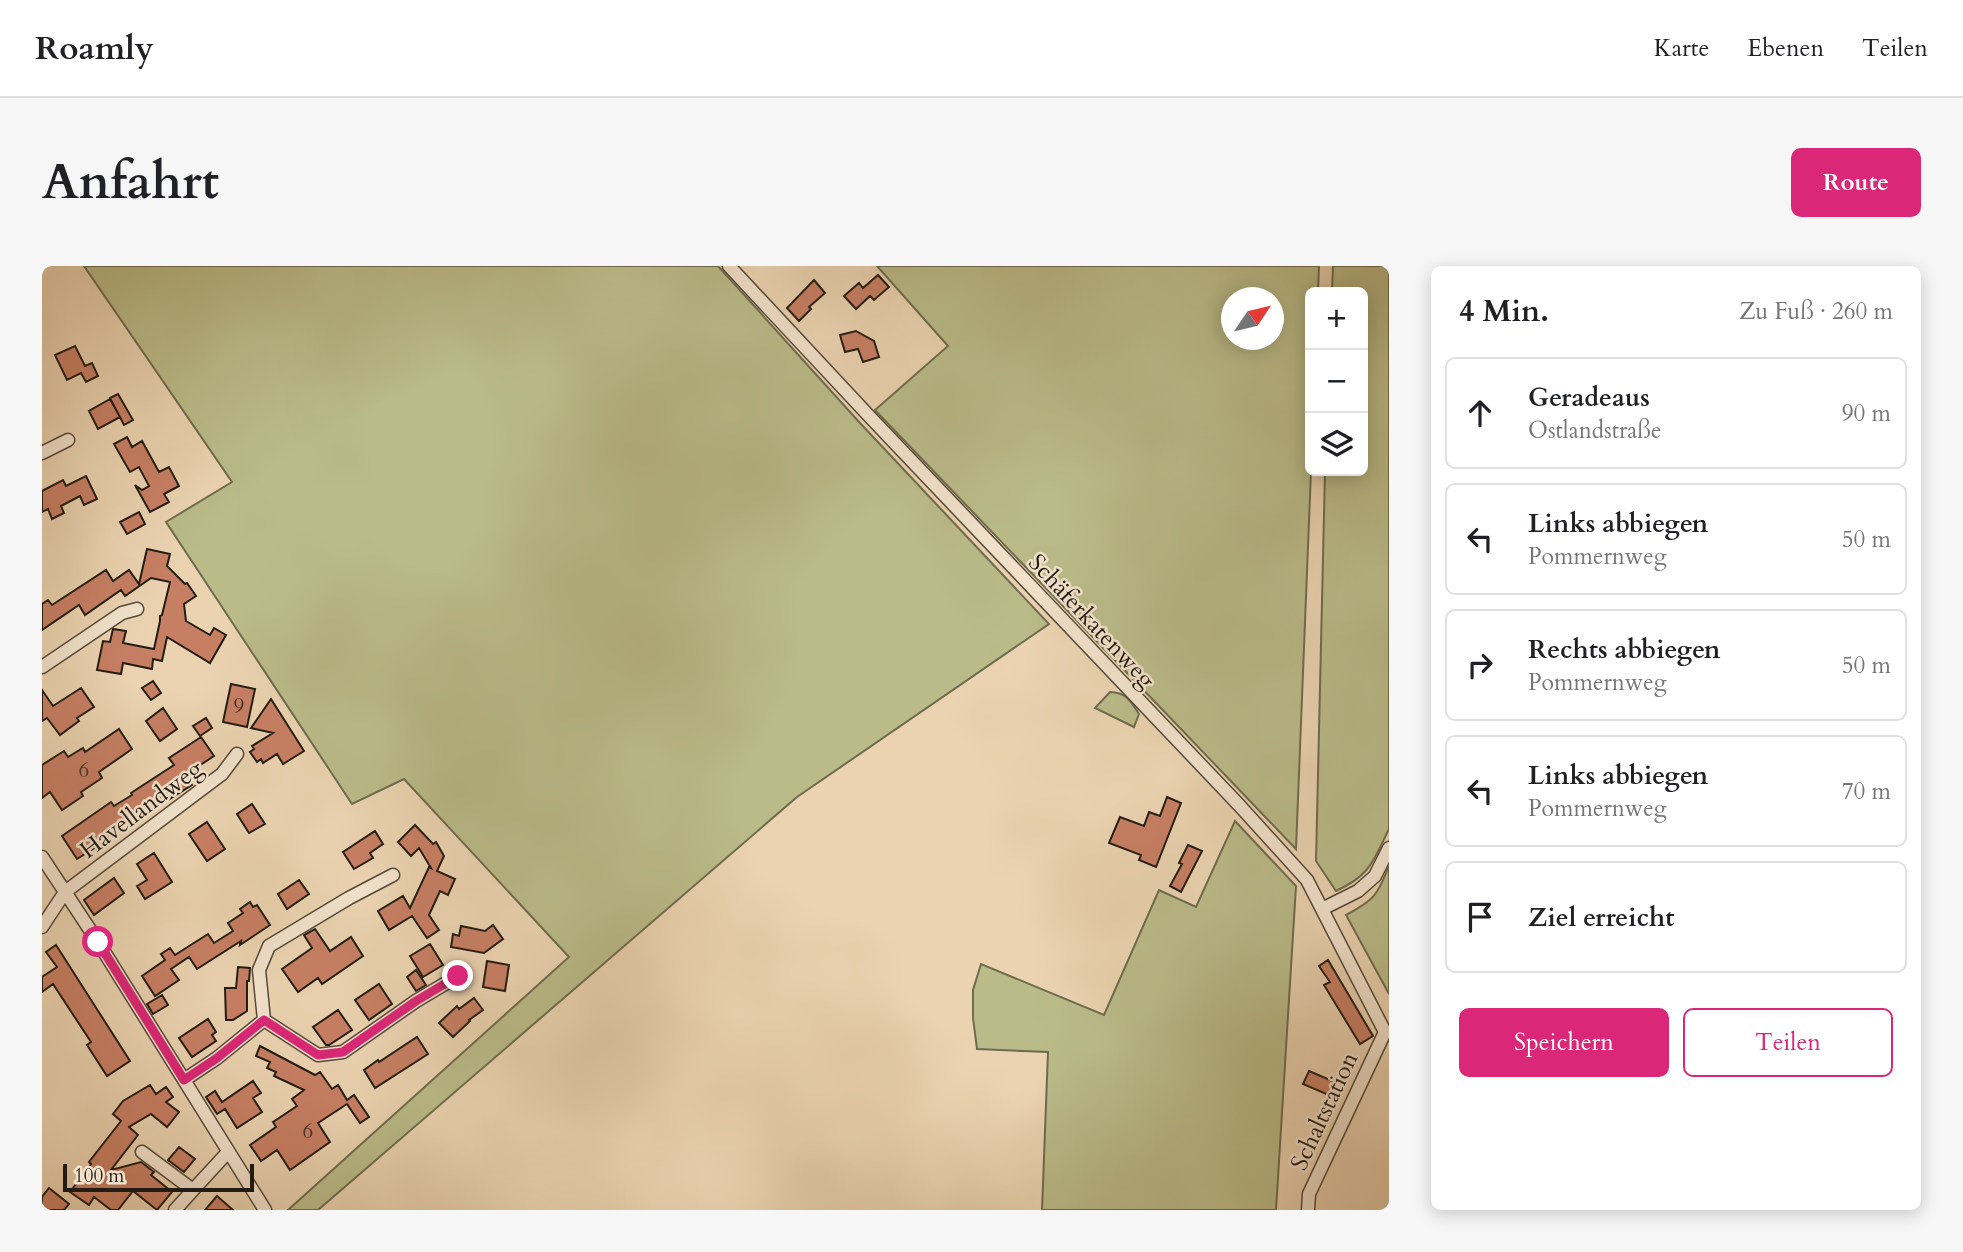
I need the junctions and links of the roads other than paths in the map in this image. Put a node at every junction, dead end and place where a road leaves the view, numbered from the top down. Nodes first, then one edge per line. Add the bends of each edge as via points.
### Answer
1 (729, 266) edge
2 (68, 440) dead end
3 (42, 453) edge
4 (137, 609) dead end
5 (42, 667) edge
6 (237, 754) dead end
7 (1389, 848) edge
8 (42, 857) edge
9 (393, 875) dead end
10 (65, 892) junction
11 (1322, 909) junction
12 (42, 927) edge
13 (458, 976) dead end
14 (264, 1020) junction
15 (1385, 1032) joint
16 (184, 1080) junction
17 (142, 1152) dead end
18 (228, 1152) junction
19 (193, 1190) junction
20 (175, 1210) edge
21 (265, 1210) edge
22 (1308, 1210) edge

1 - 11 street, Schäferkatenweg via 1291,861
2 - 3 street
4 - 5 street via 122,613
6 - 10 street, Havellandweg via 222,774
7 - 11 street via 1375,876 1358,891
8 - 10 street
9 - 14 street via 270,946 259,970
10 - 12 street, Havellandweg
10 - 16 street
11 - 15 street, Schäferkatenweg
13 - 14 street via 343,1052 318,1055
14 - 16 street
15 - 22 street, Schaltstation via 1309,1194
16 - 18 street
17 - 19 street
18 - 19 street
18 - 21 street
19 - 20 street

